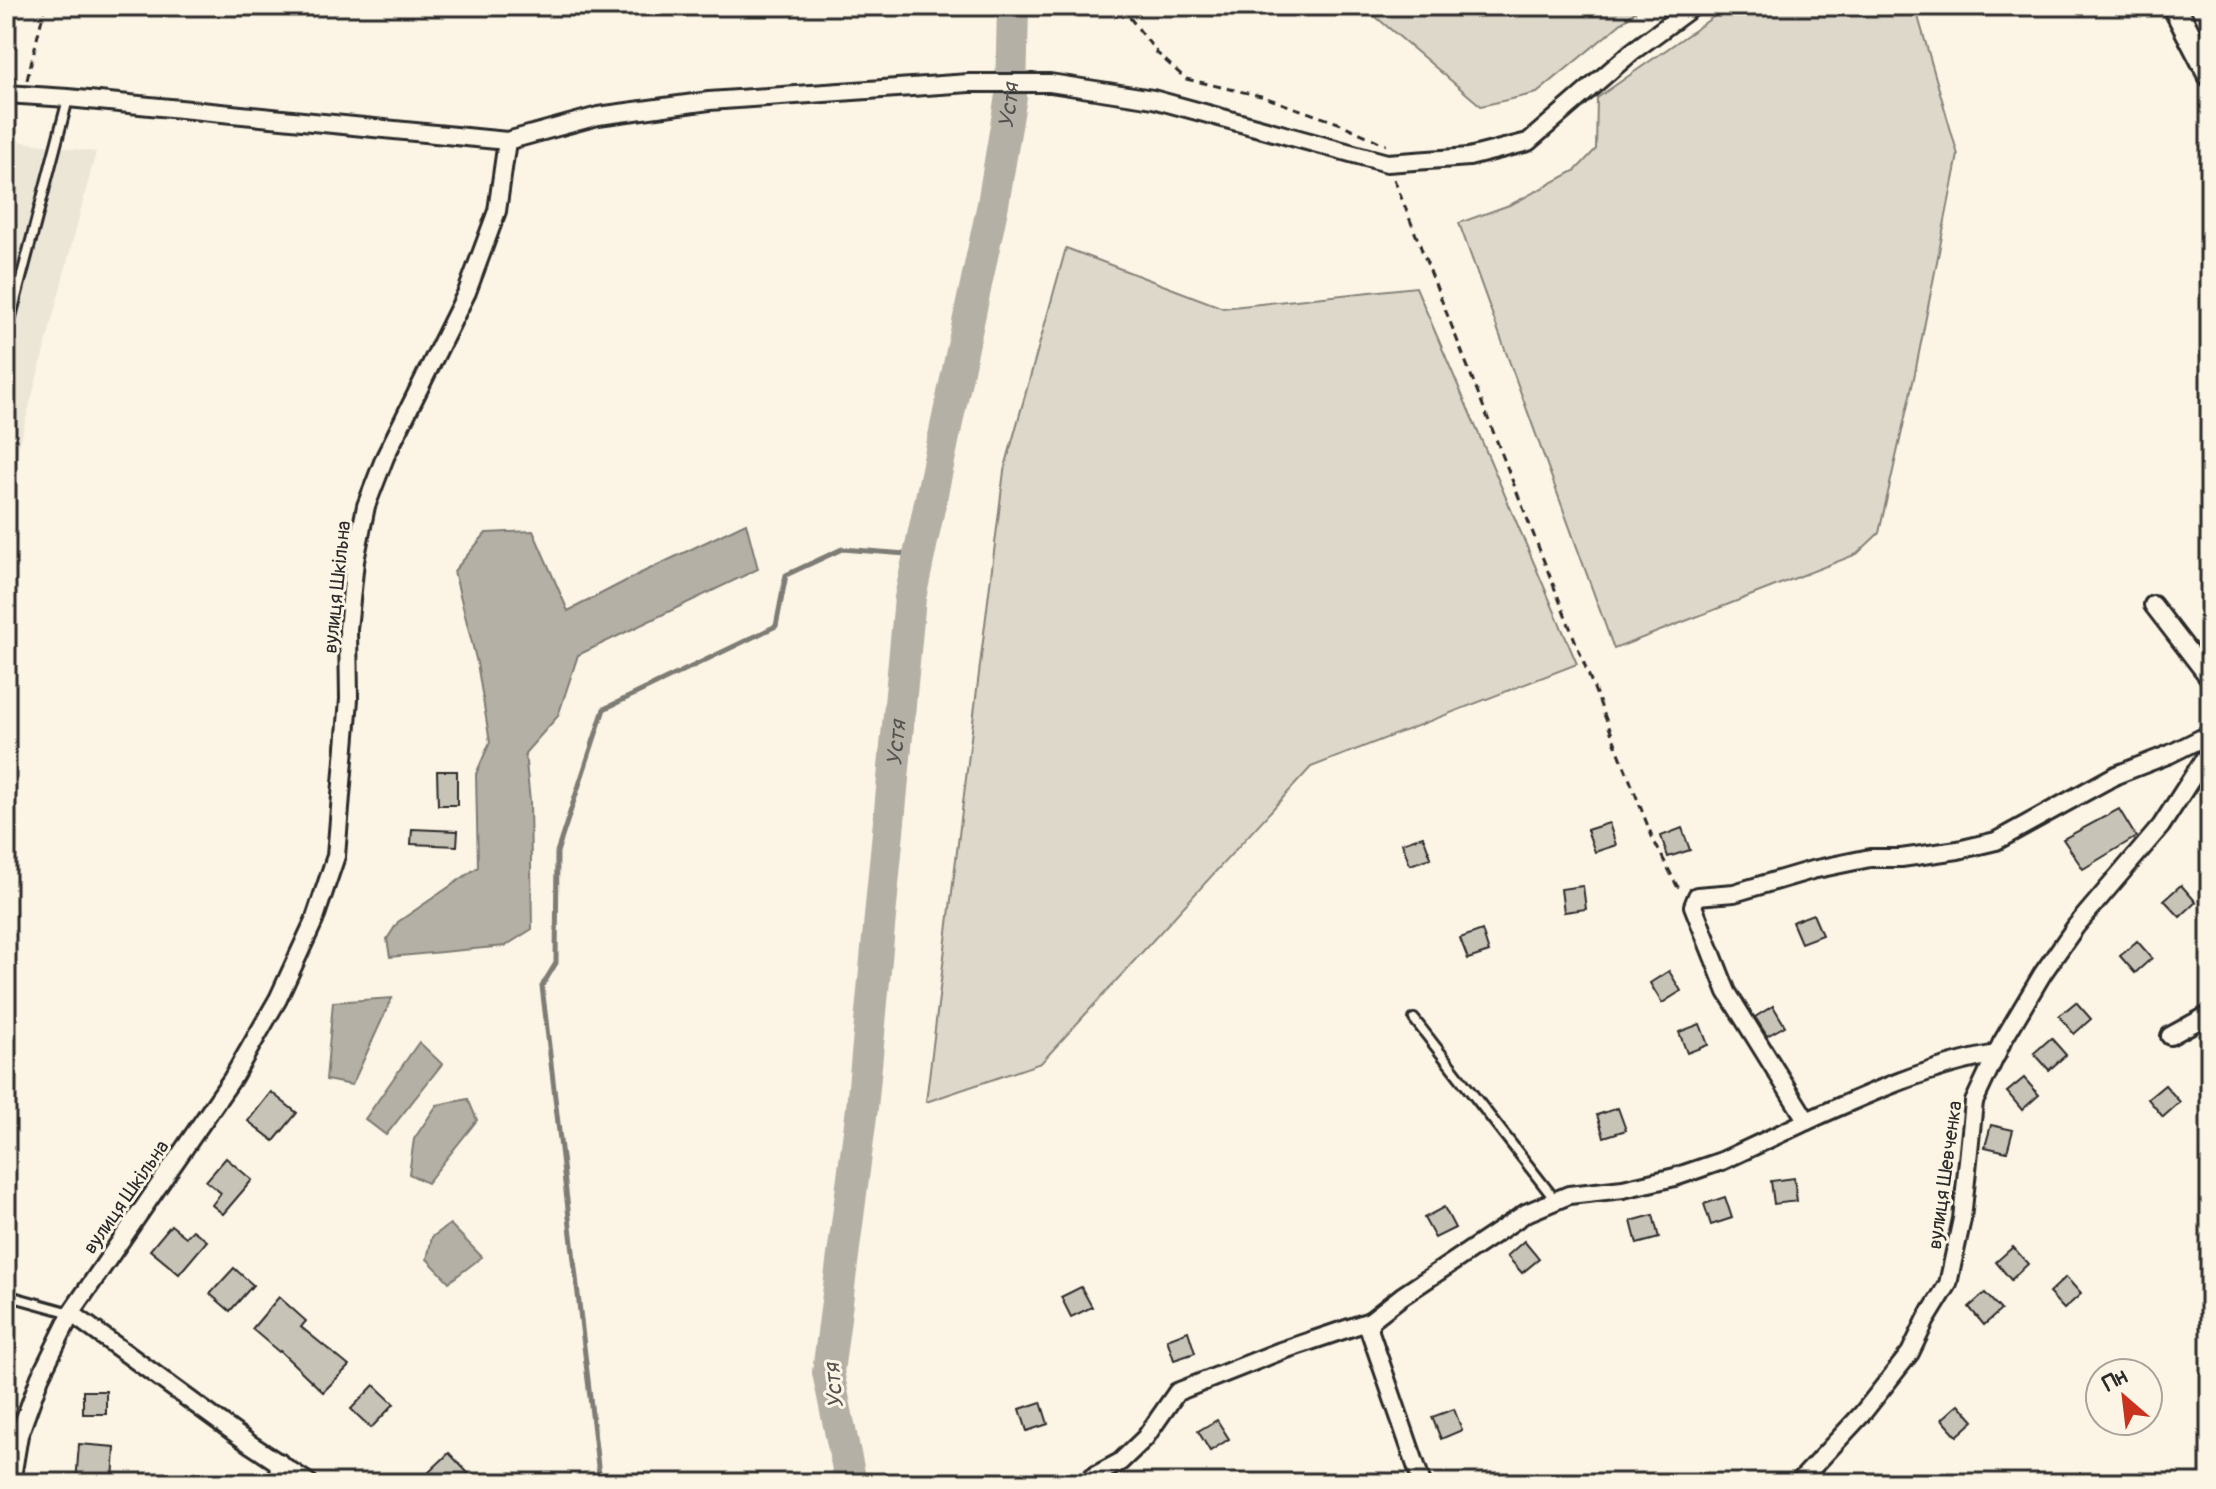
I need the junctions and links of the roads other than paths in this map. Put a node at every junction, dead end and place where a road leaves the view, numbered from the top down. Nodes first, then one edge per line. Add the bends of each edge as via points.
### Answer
1 (1694, 6) edge
2 (2174, 6) edge
3 (2210, 75) edge
4 (6, 94) edge
5 (68, 98) junction
6 (507, 141) junction
7 (6, 336) edge
8 (2153, 605) dead end
9 (2210, 679) edge
10 (2210, 734) edge
11 (2210, 750) edge
12 (2210, 1014) edge
13 (1414, 1019) dead end
14 (2170, 1036) dead end
15 (1997, 1054) junction
16 (1807, 1121) junction
17 (1556, 1201) junction
18 (6, 1295) edge
19 (71, 1313) junction
20 (1370, 1321) junction
21 (279, 1462) junction
22 (1092, 1477) road end
23 (11, 1483) edge
24 (278, 1483) edge
25 (309, 1483) edge
26 (1422, 1483) edge
27 (1798, 1483) edge

1 - 6 street via 1528,142 1469,157 1387,163 1153,99 1050,83 969,83 709,101 598,116
2 - 3 street
4 - 5 street
5 - 6 street
5 - 7 lane
6 - 19 street, вулиця Шкільна via 497,211 467,292 366,506 348,629 349,699 336,856 314,921 232,1079
8 - 9 street
10 - 16 street via 2116,775 1996,841 1901,858 1870,858 1734,893 1697,896 1693,906 1727,992
11 - 15 street, вулиця Шевченка via 2161,826 2043,973
12 - 14 street
13 - 17 lane
15 - 16 street via 1914,1077
15 - 27 street, вулиця Шевченка via 1974,1102 1962,1219 1948,1284 1910,1353
16 - 17 street via 1675,1177
17 - 20 street via 1526,1213
18 - 19 lane
19 - 21 street
19 - 23 street, вулиця Шкільна via 19,1435
20 - 22 street via 1177,1392 1145,1438 1120,1462
20 - 26 street
21 - 24 street
21 - 25 street

